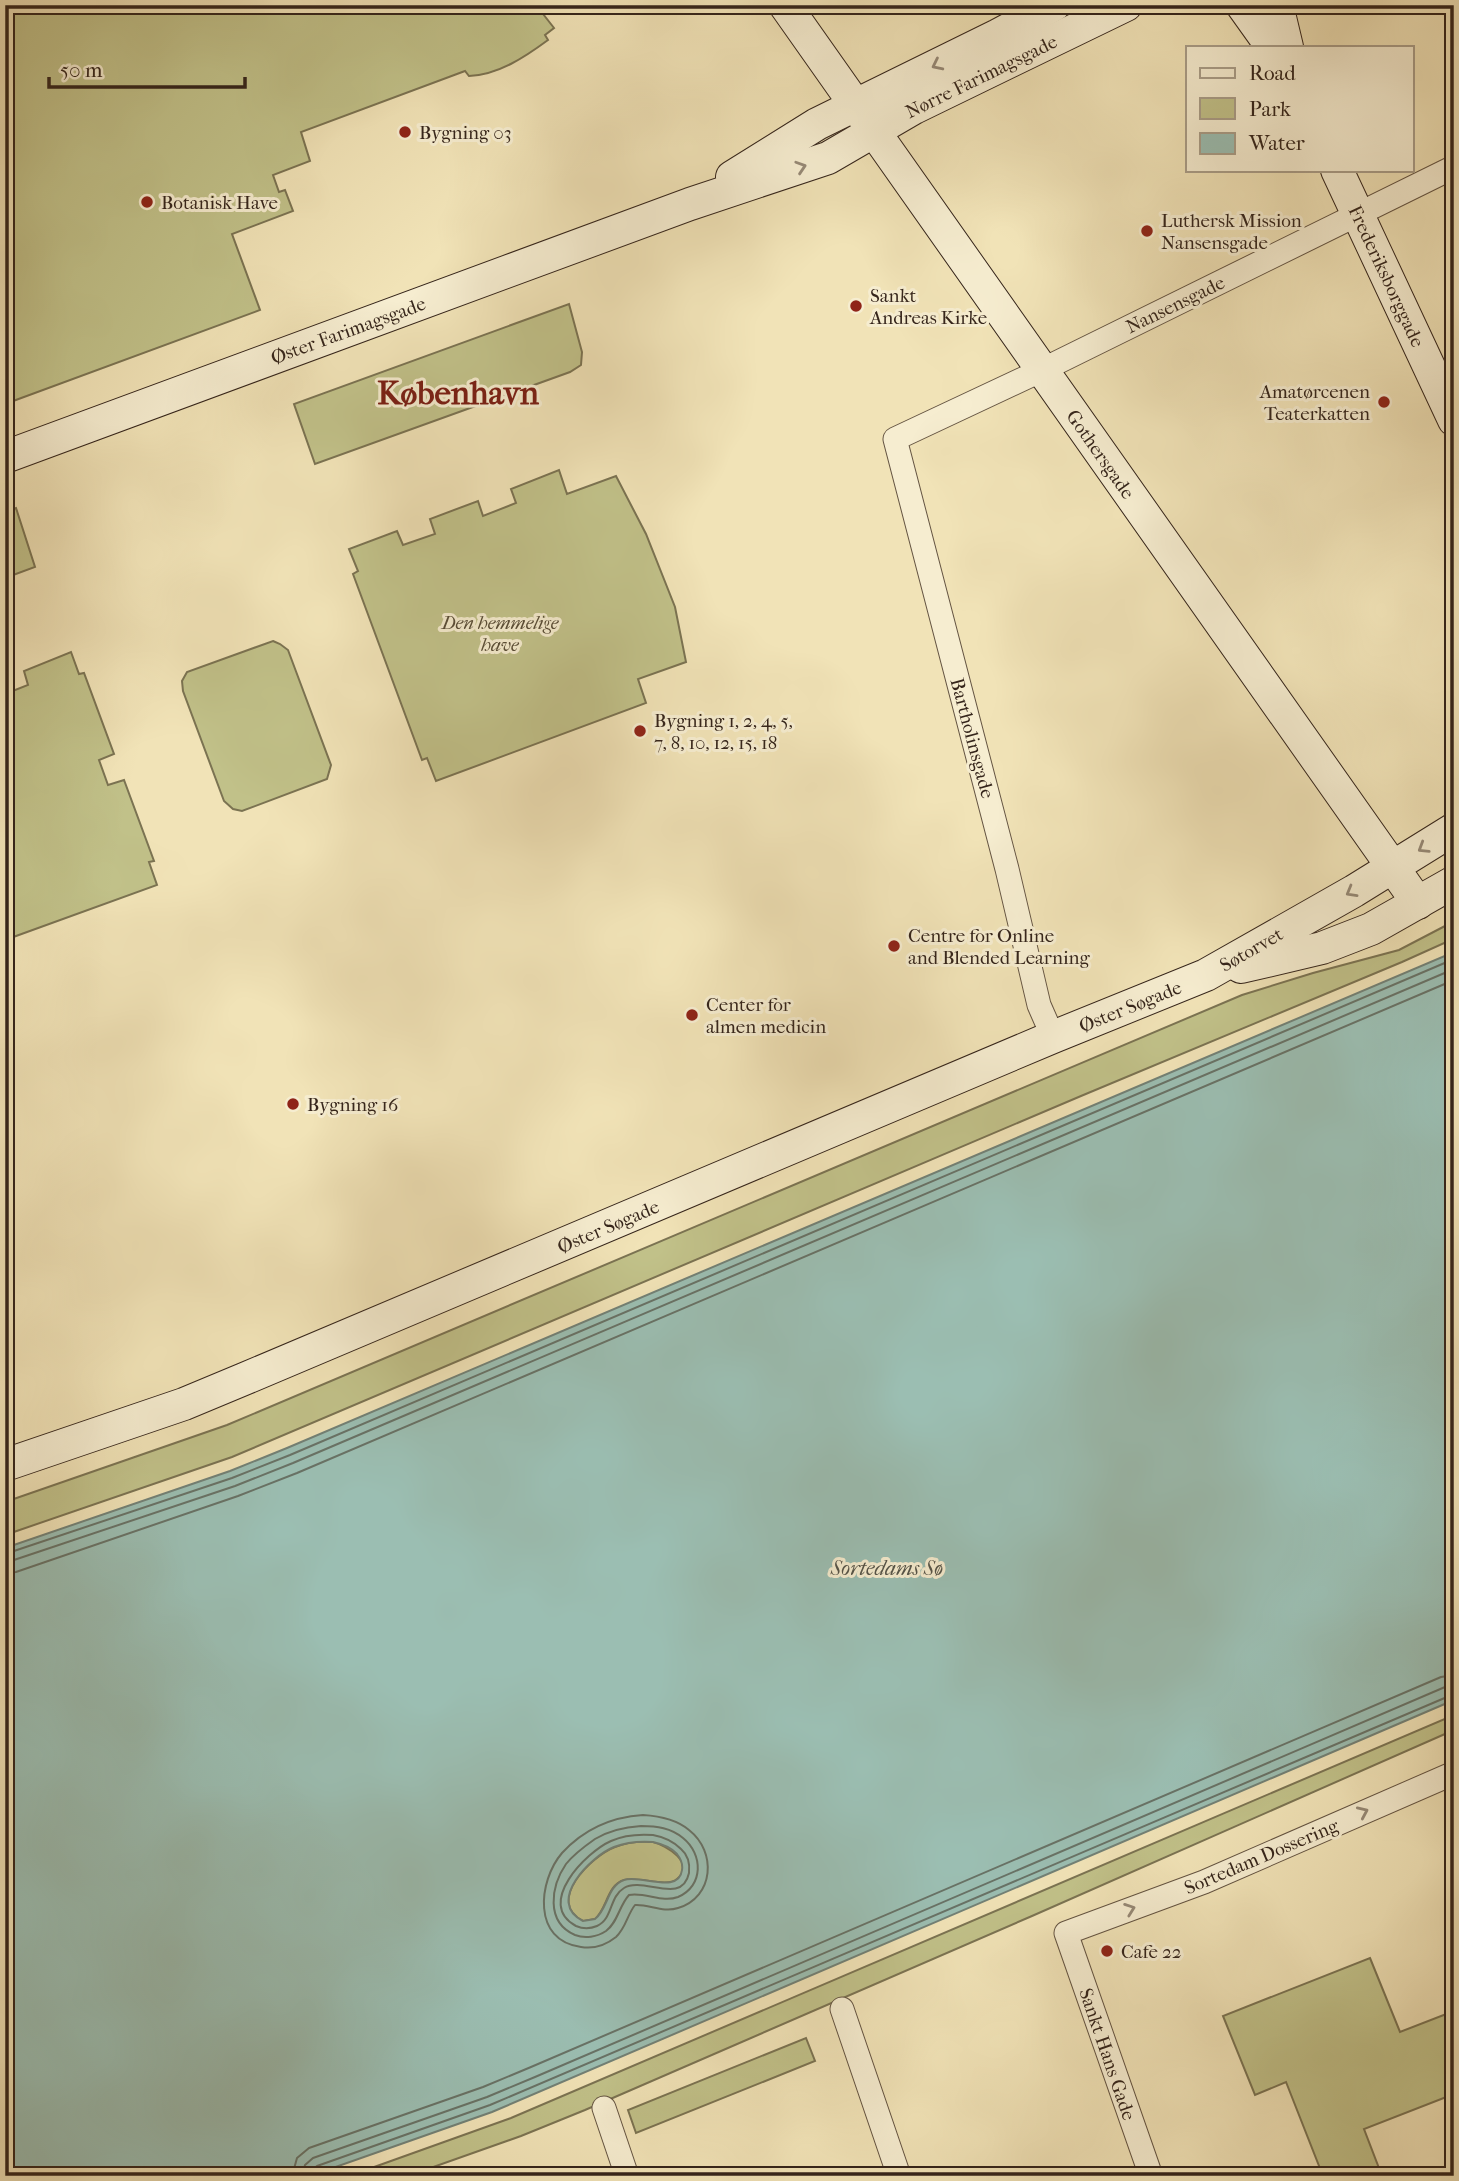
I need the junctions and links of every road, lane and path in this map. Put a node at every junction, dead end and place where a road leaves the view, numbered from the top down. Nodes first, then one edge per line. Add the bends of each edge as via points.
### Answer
1 (785, 5) edge
2 (1054, 5) edge
3 (1126, 5) edge
4 (1242, 5) edge
5 (1277, 5) edge
6 (1271, 46) edge
7 (1287, 46) edge
8 (855, 105) junction
9 (874, 131) junction
10 (1454, 167) edge
11 (1338, 172) edge
12 (690, 204) junction
13 (1358, 214) junction
14 (1042, 370) junction
15 (1454, 421) edge
16 (895, 439) joint
17 (5, 457) edge
18 (1454, 829) edge
19 (1393, 867) junction
20 (1454, 882) edge
21 (1418, 903) junction
22 (1206, 975) junction
23 (1053, 1037) junction
24 (5, 1465) edge
25 (1454, 1773) edge
26 (1066, 1933) joint
27 (842, 2010) dead end
28 (604, 2108) dead end
29 (627, 2176) edge
30 (899, 2176) edge
31 (1151, 2176) edge

1 - 8 street, Gothersgade
2 -> 8 street, Nørre Farimagsgade
3 - 9 street, Nørre Farimagsgade
4 - 6 street
5 - 7 street
8 - 9 street, Gothersgade
8 - 12 street, Øster Farimagsgade
12 -> 9 street, Øster Farimagsgade via 828,158
9 - 14 street, Gothersgade
10 - 13 street, Nansensgade
11 - 13 street, Frederiksborggade
12 - 17 street, Øster Farimagsgade
13 - 14 street, Nansensgade
13 - 15 street, Frederiksborggade
14 - 16 street, Nansensgade
14 - 19 street, Gothersgade
16 - 23 street, Bartholinsgade via 1039,1005
18 -> 19 street, Søtorvet
19 - 21 street, Gothersgade
19 -> 22 street, Søtorvet
20 - 21 street, Søtorvet
21 - 22 street, Søtorvet via 1371,929 1322,948
22 - 23 street, Øster Søgade
23 - 24 street, Øster Søgade via 244,1380
26 -> 25 street, Sortedam Dossering via 1203,1882
26 - 31 street, Sankt Hans Gade
27 - 30 street
28 - 29 street

